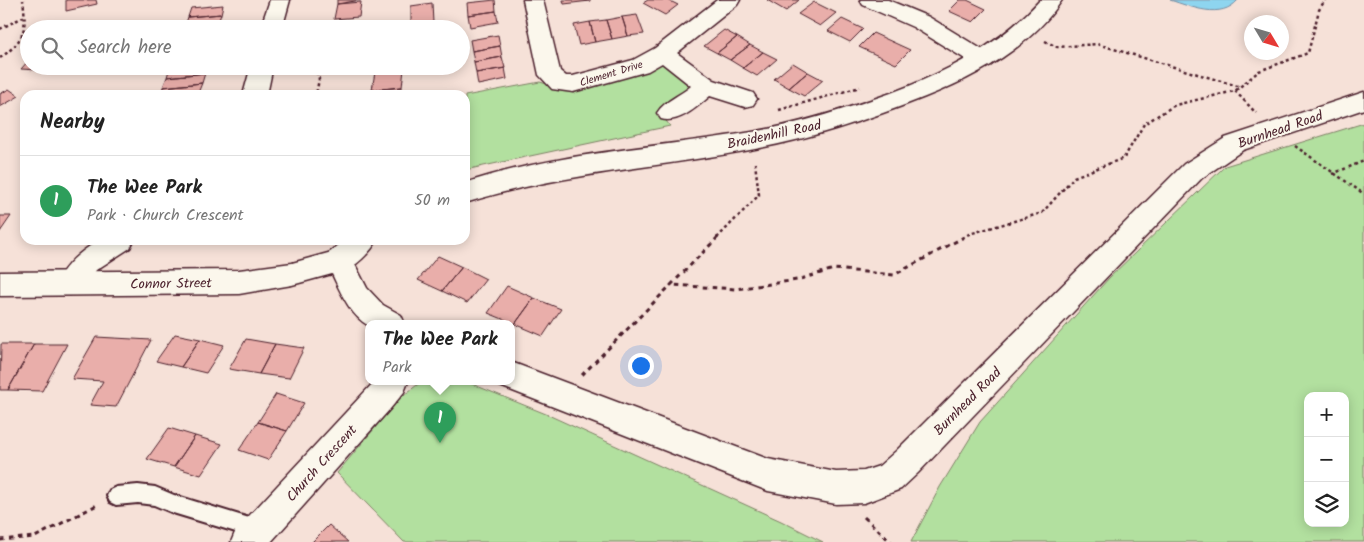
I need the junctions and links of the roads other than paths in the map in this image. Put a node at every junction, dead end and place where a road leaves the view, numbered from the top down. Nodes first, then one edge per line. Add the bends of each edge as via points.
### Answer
1 (280, 0) edge
2 (533, 0) edge
3 (730, 0) edge
4 (870, 0) edge
5 (1052, 0) edge
6 (274, 20) edge
7 (663, 53) junction
8 (983, 60) junction
9 (260, 75) edge
10 (706, 86) junction
11 (256, 90) edge
12 (745, 99) dead end
13 (1364, 100) edge
14 (669, 113) dead end
15 (470, 192) edge
16 (113, 245) edge
17 (358, 245) edge
18 (339, 261) junction
19 (70, 283) junction
20 (0, 284) edge
21 (384, 320) edge
22 (515, 378) edge
23 (390, 385) edge
24 (116, 496) road end
25 (254, 536) edge

1 - 6 street
2 - 7 street, Clement Drive via 550,75 560,83 594,80 640,66
3 - 7 street, Clement Drive
4 - 8 street via 921,22
5 - 8 street, Braidenhill Road via 1025,30
7 - 10 street
8 - 15 street, Braidenhill Road via 941,83 854,115 752,140 539,172
9 - 11 street
10 - 12 street
10 - 14 street
13 - 22 street, Burnhead Road via 1234,144 1193,171 889,478 864,487 836,488 768,475
16 - 19 street via 86,262
17 - 18 street
18 - 19 street, Connor Street via 292,274 238,282
18 - 21 street via 357,296 373,314
19 - 20 street, Connor Street
23 - 25 street, Church Crescent
24 - 25 lane via 155,496

